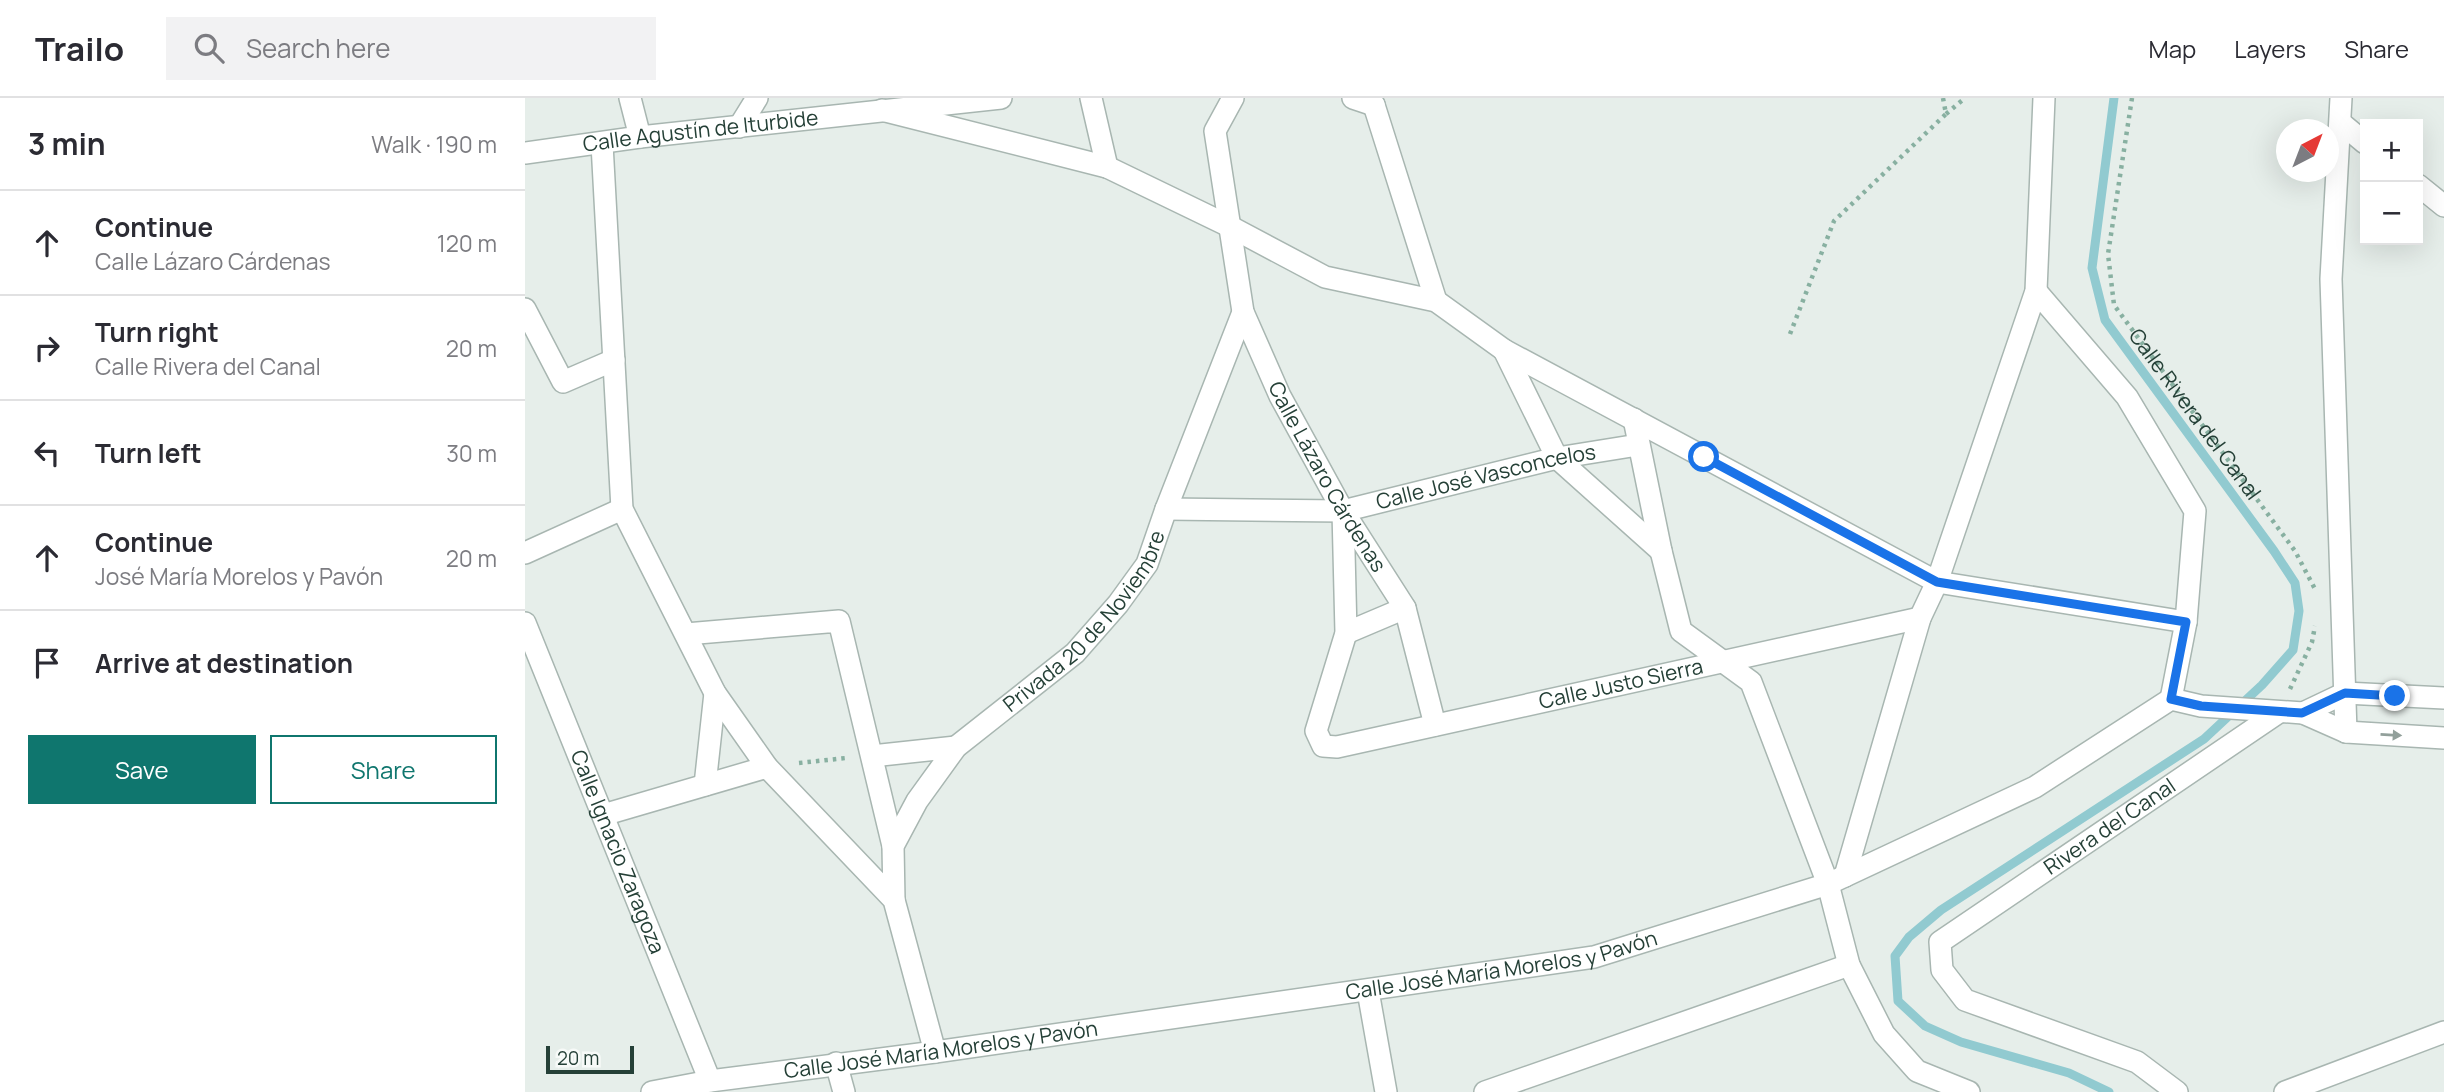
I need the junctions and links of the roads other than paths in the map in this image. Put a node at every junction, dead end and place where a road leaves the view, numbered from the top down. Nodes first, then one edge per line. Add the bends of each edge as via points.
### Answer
1 (630, 98) edge
2 (757, 98) edge
3 (1001, 98) edge
4 (1091, 98) edge
5 (1233, 98) edge
6 (1353, 98) edge
7 (2044, 98) edge
8 (2341, 98) edge
9 (1377, 102) edge
10 (882, 110) junction
11 (2341, 123) junction
12 (739, 127) junction
13 (640, 137) junction
14 (2360, 139) edge
15 (602, 144) junction
16 (525, 153) edge
17 (1107, 167) junction
18 (2423, 189) edge
19 (2444, 206) edge
20 (1229, 226) junction
21 (2036, 291) junction
22 (1436, 302) junction
23 (525, 309) edge
24 (1243, 312) junction
25 (1504, 350) junction
26 (614, 360) junction
27 (1634, 419) junction
28 (1638, 445) junction
29 (1557, 458) junction
30 (622, 509) junction
31 (1166, 509) junction
32 (1343, 511) junction
33 (1661, 551) junction
34 (525, 553) edge
35 (1937, 582) junction
36 (1405, 608) junction
37 (1920, 618) junction
38 (2186, 622) junction
39 (525, 623) edge
40 (1346, 633) junction
41 (685, 634) junction
42 (1721, 661) junction
43 (715, 693) junction
44 (2345, 693) junction
45 (2444, 698) edge
46 (2171, 699) junction
47 (2276, 712) junction
48 (2302, 713) junction
49 (1435, 725) junction
50 (2346, 732) junction
51 (2444, 738) edge
52 (956, 747) junction
53 (872, 755) junction
54 (767, 767) junction
55 (705, 785) junction
56 (603, 816) junction
57 (893, 846) junction
58 (1836, 880) junction
59 (894, 900) junction
60 (1849, 965) junction
61 (1368, 991) junction
62 (2444, 1032) edge
63 (935, 1052) junction
64 (836, 1063) junction
65 (710, 1081) junction
66 (652, 1092) edge
67 (844, 1092) edge
68 (1386, 1092) edge
69 (1485, 1092) edge
70 (1969, 1092) edge
71 (2177, 1092) edge
72 (2285, 1092) edge

1 - 13 street
2 - 12 street
3 - 10 street, Calle Agustín de Iturbide
4 - 17 street
5 - 20 street, Calle Lázaro Cárdenas via 1215,131
6 - 9 street
7 - 21 street
8 - 11 street
9 - 22 street
10 - 12 street, Calle Agustín de Iturbide
10 - 17 street
11 - 14 street
11 - 44 street via 2331,279
12 - 13 street, Calle Agustín de Iturbide
13 - 15 street, Calle Agustín de Iturbide
15 - 16 street, Calle Agustín de Iturbide
15 - 26 street
17 - 20 street
18 - 19 street
20 - 22 street via 1325,277
20 - 24 street, Calle Lázaro Cárdenas
21 - 35 street
21 - 38 street via 2127,397 2195,511
22 - 25 street
23 - 26 street via 563,382
24 - 31 street, Privada 20 de Noviembre
24 - 32 street, Calle Lázaro Cárdenas via 1280,396
25 - 27 street
25 - 29 street
26 - 30 street
27 - 28 street
27 - 35 street
28 - 29 street, Calle José Vasconcelos
28 - 33 street
29 - 32 street, Calle José Vasconcelos
29 - 33 street
30 - 34 street
30 - 41 street
31 - 32 street, Calle José Vasconcelos
31 - 52 street, Privada 20 de Noviembre via 1147,564 1075,653
32 - 36 street, Calle Lázaro Cárdenas
32 - 40 street
33 - 42 street via 1681,631
35 - 37 street
35 - 38 street
36 - 40 street
36 - 49 street, Calle Lázaro Cárdenas
37 - 42 street, Calle Justo Sierra
37 - 58 street
38 - 46 street
39 - 56 street, Calle Ignacio Zaragoza
40 - 49 street, Calle Justo Sierra via 1316,732 1323,746 1338,747
41 - 43 street
41 - 53 street via 839,621
42 - 49 street, Calle Justo Sierra
42 - 58 street via 1751,682
43 - 54 street
43 - 55 street
44 - 45 street
44 - 48 street
44 - 50 street
46 - 47 street
46 - 58 street, Calle José María Morelos y Pavón via 2035,787
47 - 48 street
47 - 71 street, Rivera del Canal via 1940,942 1942,970 1965,1000 2137,1062
48 - 50 street
50 -> 51 street
52 - 53 street
52 - 57 street, Privada 20 de Noviembre via 917,801
53 - 57 street
54 - 55 street
54 - 59 street
55 - 56 street
56 - 65 street, Calle Ignacio Zaragoza
57 - 59 street, Privada 20 de Noviembre
58 - 60 street
58 - 61 street, Calle José María Morelos y Pavón via 1594,957
59 - 63 street
60 - 69 street
60 - 70 street via 1884,1034 1917,1071
61 - 63 street, Calle José María Morelos y Pavón
61 - 68 street
62 - 72 street
63 - 64 street, Calle José María Morelos y Pavón
64 - 65 street, Calle José María Morelos y Pavón
64 - 67 street
65 - 66 street, Calle José María Morelos y Pavón

